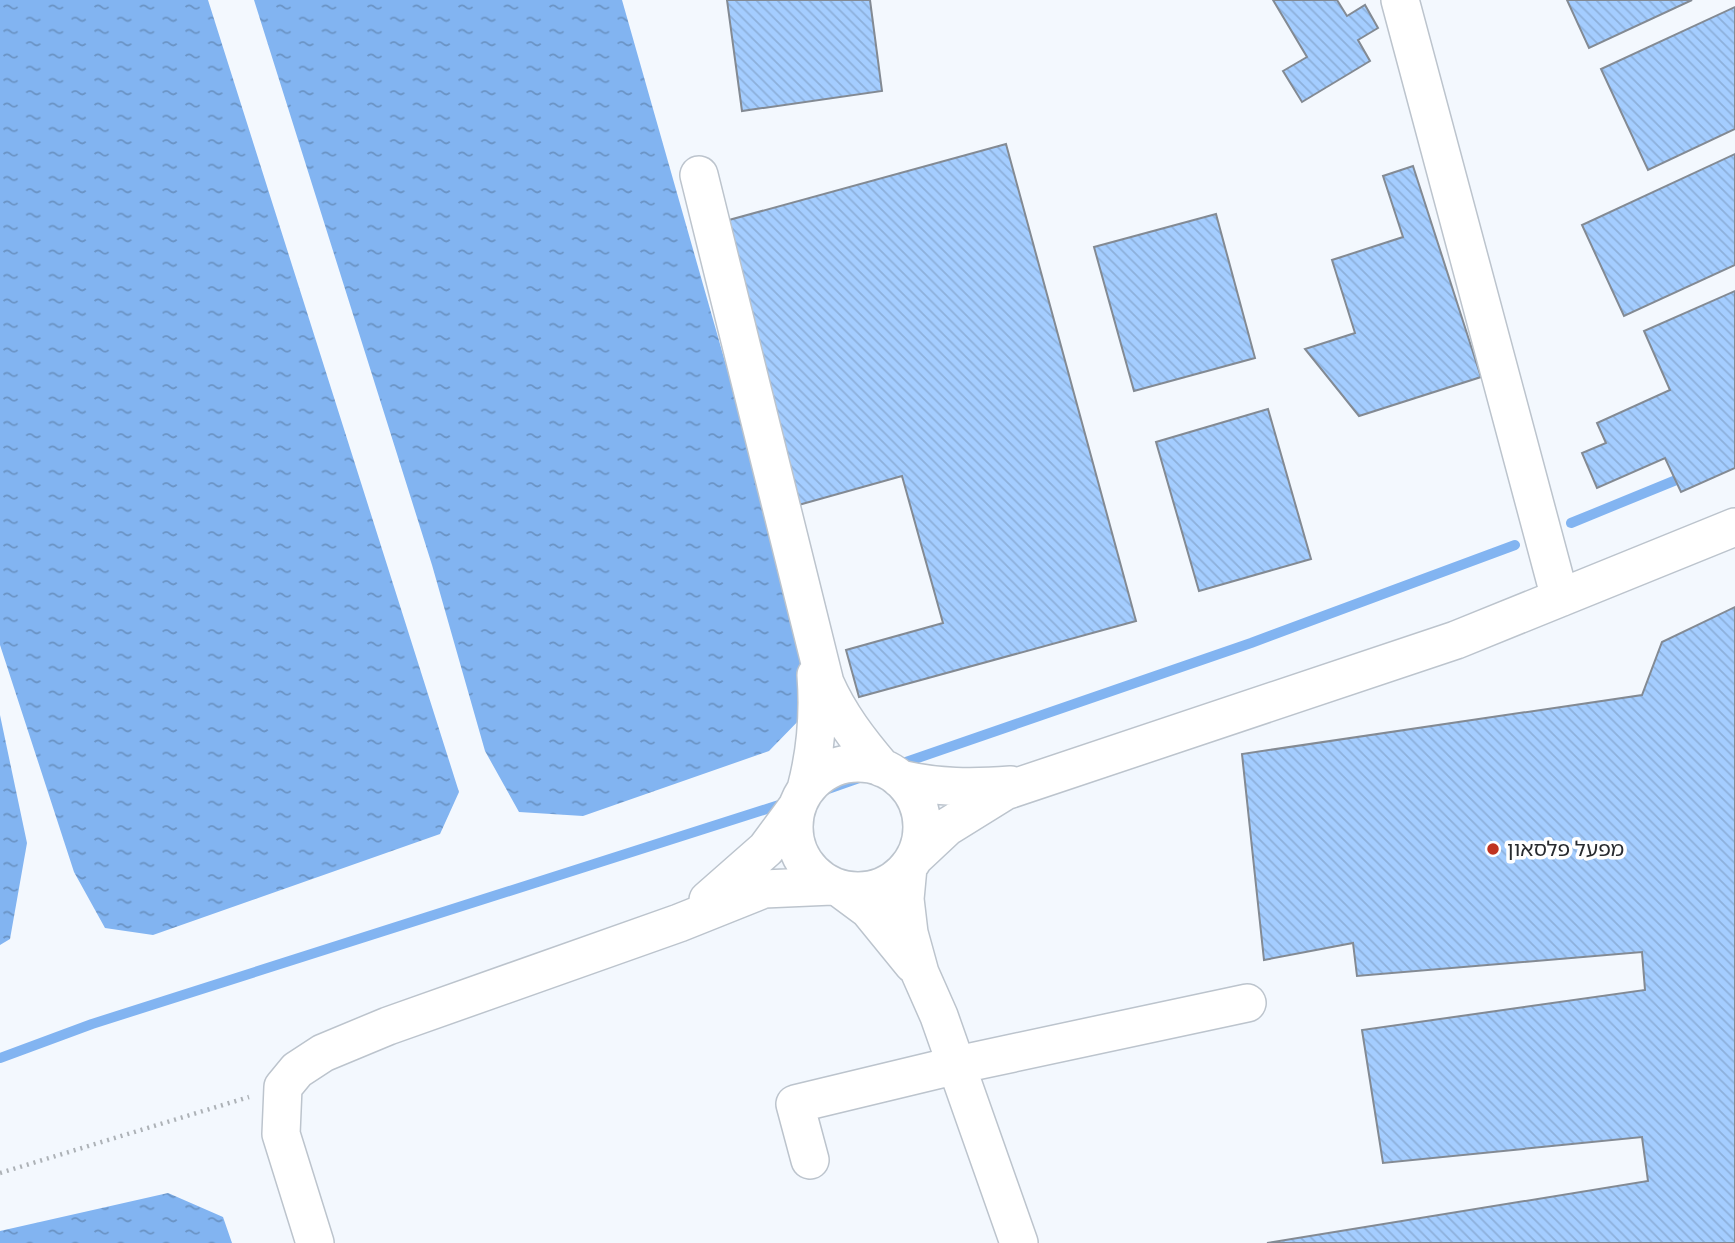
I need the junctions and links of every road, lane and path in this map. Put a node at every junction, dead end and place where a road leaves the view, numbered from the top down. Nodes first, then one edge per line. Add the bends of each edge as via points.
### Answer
1 (1400, 0) edge
2 (699, 175) dead end
3 (1735, 527) edge
4 (1560, 598) junction
5 (814, 639) junction
6 (891, 773) junction
7 (1040, 779) junction
8 (802, 798) junction
9 (911, 862) junction
10 (837, 888) junction
11 (679, 923) junction
12 (920, 973) junction
13 (1247, 1003) dead end
14 (957, 1065) junction
15 (283, 1087) junction
16 (810, 1160) dead end
17 (0, 1173) edge
18 (315, 1243) edge
19 (1019, 1243) edge

1 - 4 street
2 - 5 street
3 - 4 street
4 - 7 street via 1456,640
5 - 6 street via 837,709 862,745
5 - 8 street via 815,751
6 - 7 street via 929,785 976,787
6 - 8 street via 862,763 841,765 822,774
6 - 9 street via 914,795 921,815 922,836
7 - 9 street via 974,808
8 - 10 street via 794,828 797,849 807,867
8 - 11 street via 766,849
9 - 10 street via 884,887 863,892
9 - 12 street via 905,899
10 - 11 street via 764,889
10 - 12 street via 869,910
11 - 15 street via 388,1026 323,1053 297,1070
12 - 14 street
13 - 14 street
14 - 16 street via 795,1104
14 - 19 street
15 - 17 path
15 - 18 street via 281,1134

